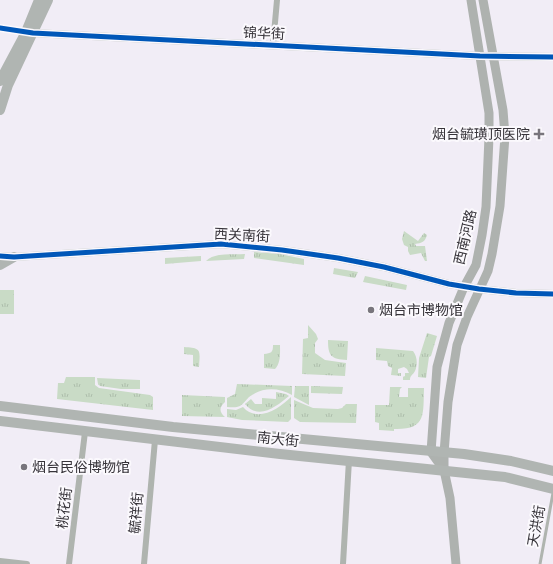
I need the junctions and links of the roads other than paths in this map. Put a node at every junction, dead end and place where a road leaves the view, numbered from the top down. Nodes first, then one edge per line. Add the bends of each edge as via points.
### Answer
1 (40, 0) edge
2 (48, 0) edge
3 (277, 0) edge
4 (470, 0) edge
5 (483, 0) edge
6 (0, 28) edge
7 (29, 32) junction
8 (273, 45) junction
9 (480, 56) junction
10 (493, 56) junction
11 (553, 56) edge
12 (0, 81) edge
13 (0, 110) edge
14 (0, 256) edge
15 (14, 256) junction
16 (0, 266) edge
17 (464, 287) junction
18 (479, 289) junction
19 (553, 294) edge
20 (0, 406) edge
21 (0, 421) edge
22 (85, 432) junction
23 (155, 440) junction
24 (431, 452) junction
25 (444, 453) junction
26 (349, 460) junction
27 (444, 470) junction
28 (553, 471) edge
29 (553, 489) edge
30 (553, 493) edge
31 (0, 561) edge
32 (27, 564) edge
33 (69, 564) edge
34 (144, 564) edge
35 (344, 564) edge
36 (456, 564) edge
37 (540, 564) edge

1 - 7 main road
2 - 7 main road
3 - 8 street
4 - 9 main road, 西南河路
5 - 10 main road, 西南河路
6 - 7 street
7 - 8 street, 锦华街
7 - 12 main road
7 - 13 main road
8 - 9 street, 锦华街
9 - 10 street, 锦华街
9 - 17 main road, 西南河路 via 489,113 486,207 476,265
10 - 11 street, 锦华街
10 - 18 main road, 西南河路 via 505,136 502,187 496,236 488,271
14 - 15 street, 西关南街
15 - 16 main road
15 - 17 street, 西关南街 via 221,244 338,258
17 - 18 street, 西关南街
17 - 24 main road, 西南河路 via 449,323 437,367
18 - 19 street, 西关南街
18 - 25 main road, 西南河路 via 457,345 448,402
20 - 24 main road, 南大街 via 166,426
21 - 22 main road, 南大街
22 - 23 main road, 南大街
22 - 33 street, 桃花街
23 - 26 main road, 南大街
23 - 34 street, 毓祥街
24 - 25 main road, 南大街
24 - 27 main road, 西南河路
25 - 27 main road, 西南河路
25 - 28 main road, 南大街 via 511,461
26 - 27 main road, 南大街
26 - 35 street
27 - 29 main road, 南大街 via 505,477
27 - 36 main road, 西南河路 via 450,498
30 - 37 lane, 天洪街
31 - 32 street

